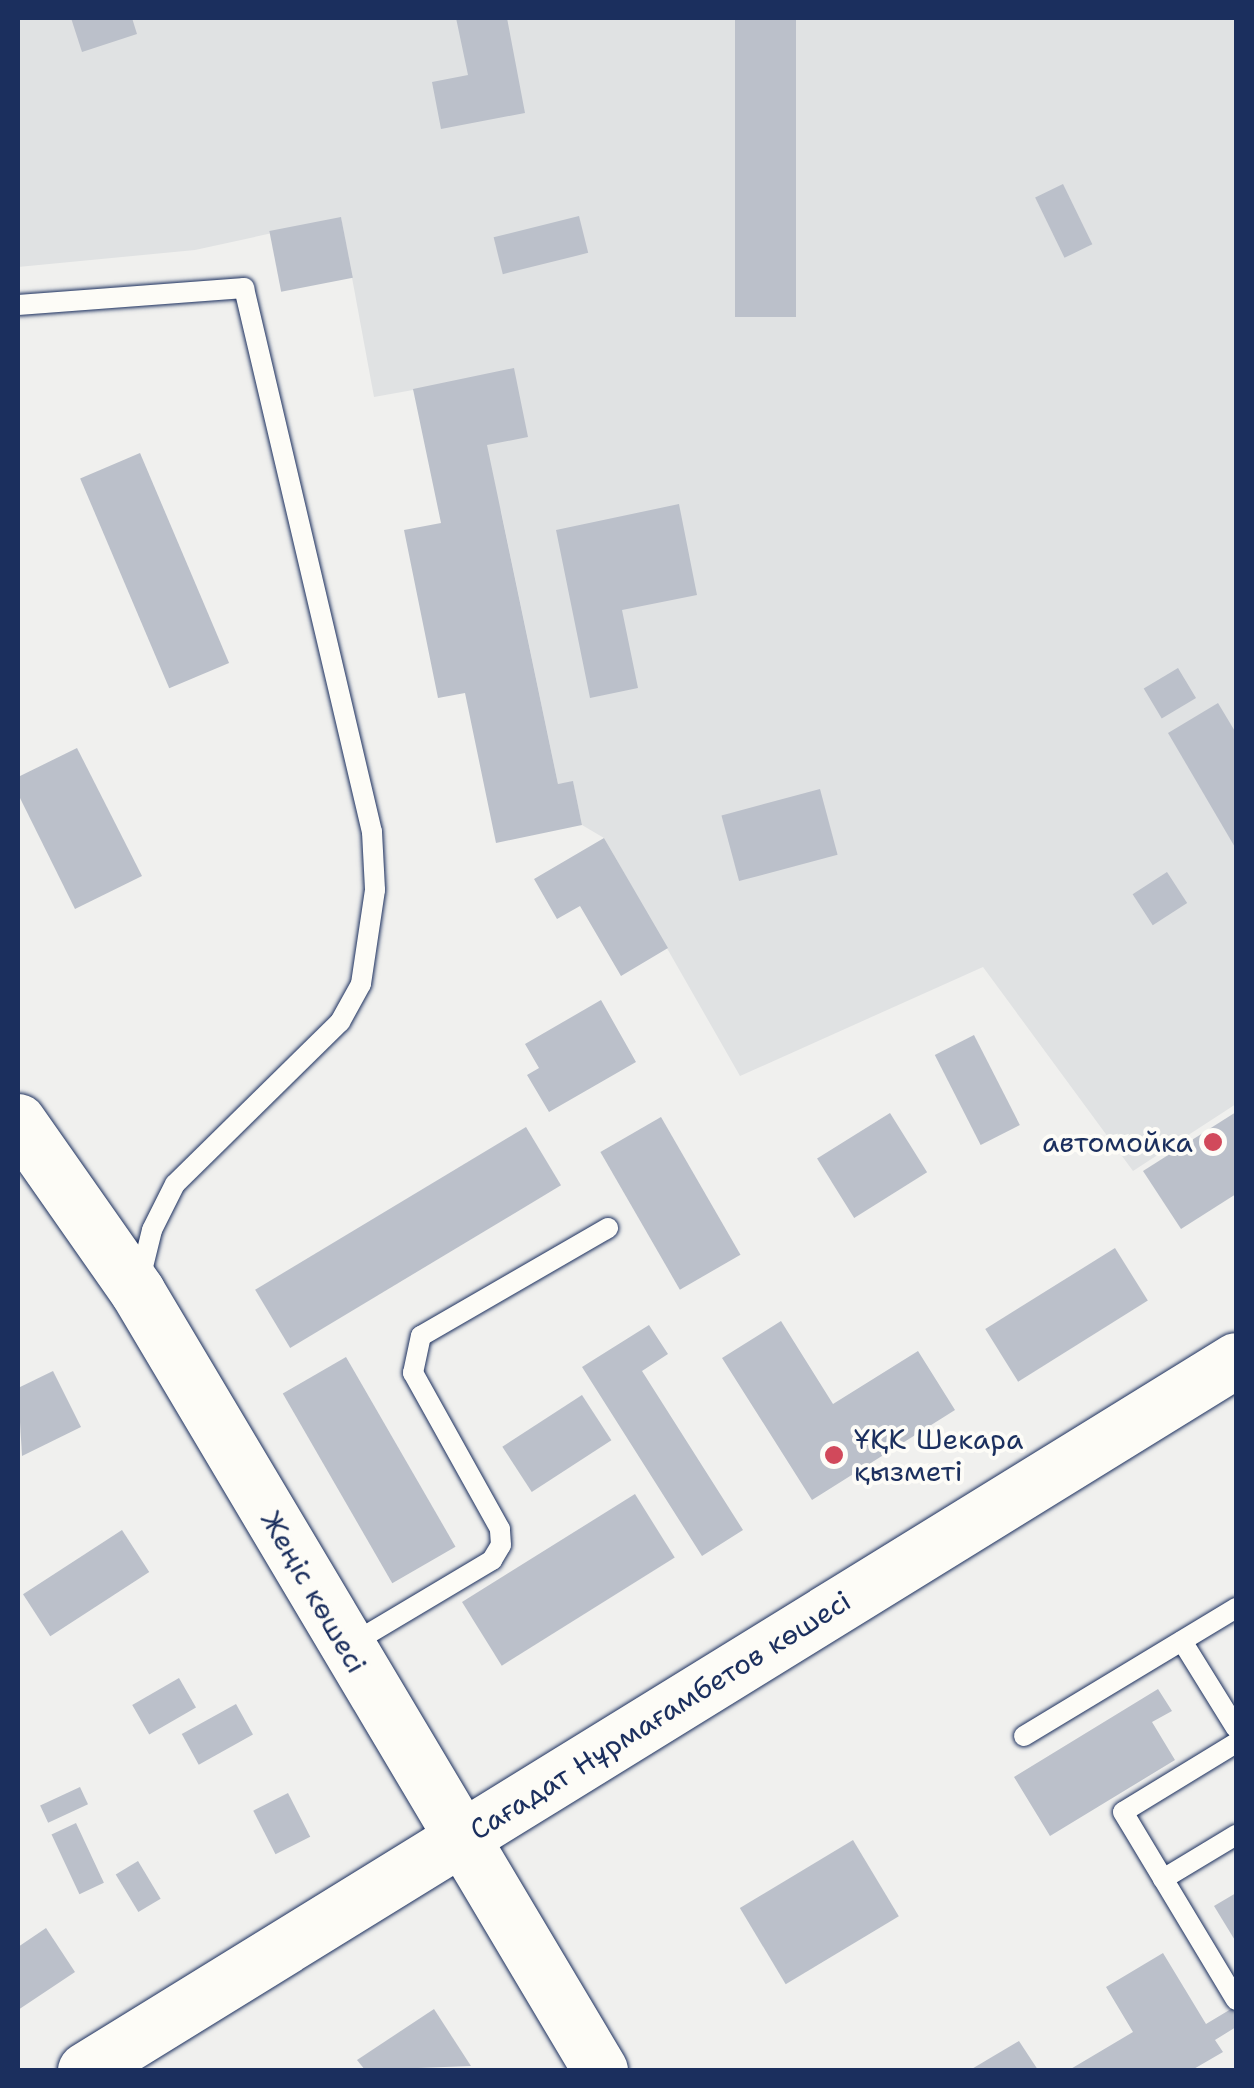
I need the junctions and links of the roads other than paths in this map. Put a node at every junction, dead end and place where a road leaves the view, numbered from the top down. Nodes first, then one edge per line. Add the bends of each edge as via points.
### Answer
1 (18, 305) edge
2 (18, 1121) edge
3 (608, 1228) dead end
4 (137, 1291) junction
5 (1236, 1360) edge
6 (1236, 1608) edge
7 (1182, 1641) junction
8 (346, 1647) junction
9 (1236, 1728) edge
10 (1024, 1736) dead end
11 (1236, 1743) edge
12 (1236, 1835) edge
13 (459, 1839) junction
14 (1163, 1879) junction
15 (1236, 2000) edge
16 (85, 2070) edge
17 (600, 2070) edge

1 - 4 lane via 244,288 372,832 375,890 362,984 340,1022 174,1184 152,1230
2 - 4 street, Жеңіс көшесі
3 - 8 lane via 421,1336 414,1373 500,1529 501,1545 492,1560
4 - 8 street, Жеңіс көшесі
5 - 13 street, Сағадат Нұрмағамбетов көшесі
6 - 7 lane
7 - 9 lane
7 - 10 lane
8 - 13 street, Жеңіс көшесі
11 - 14 lane via 1123,1812
12 - 14 lane
13 - 16 street, Сағадат Нұрмағамбетов көшесі
13 - 17 street, Жеңіс көшесі
14 - 15 lane

